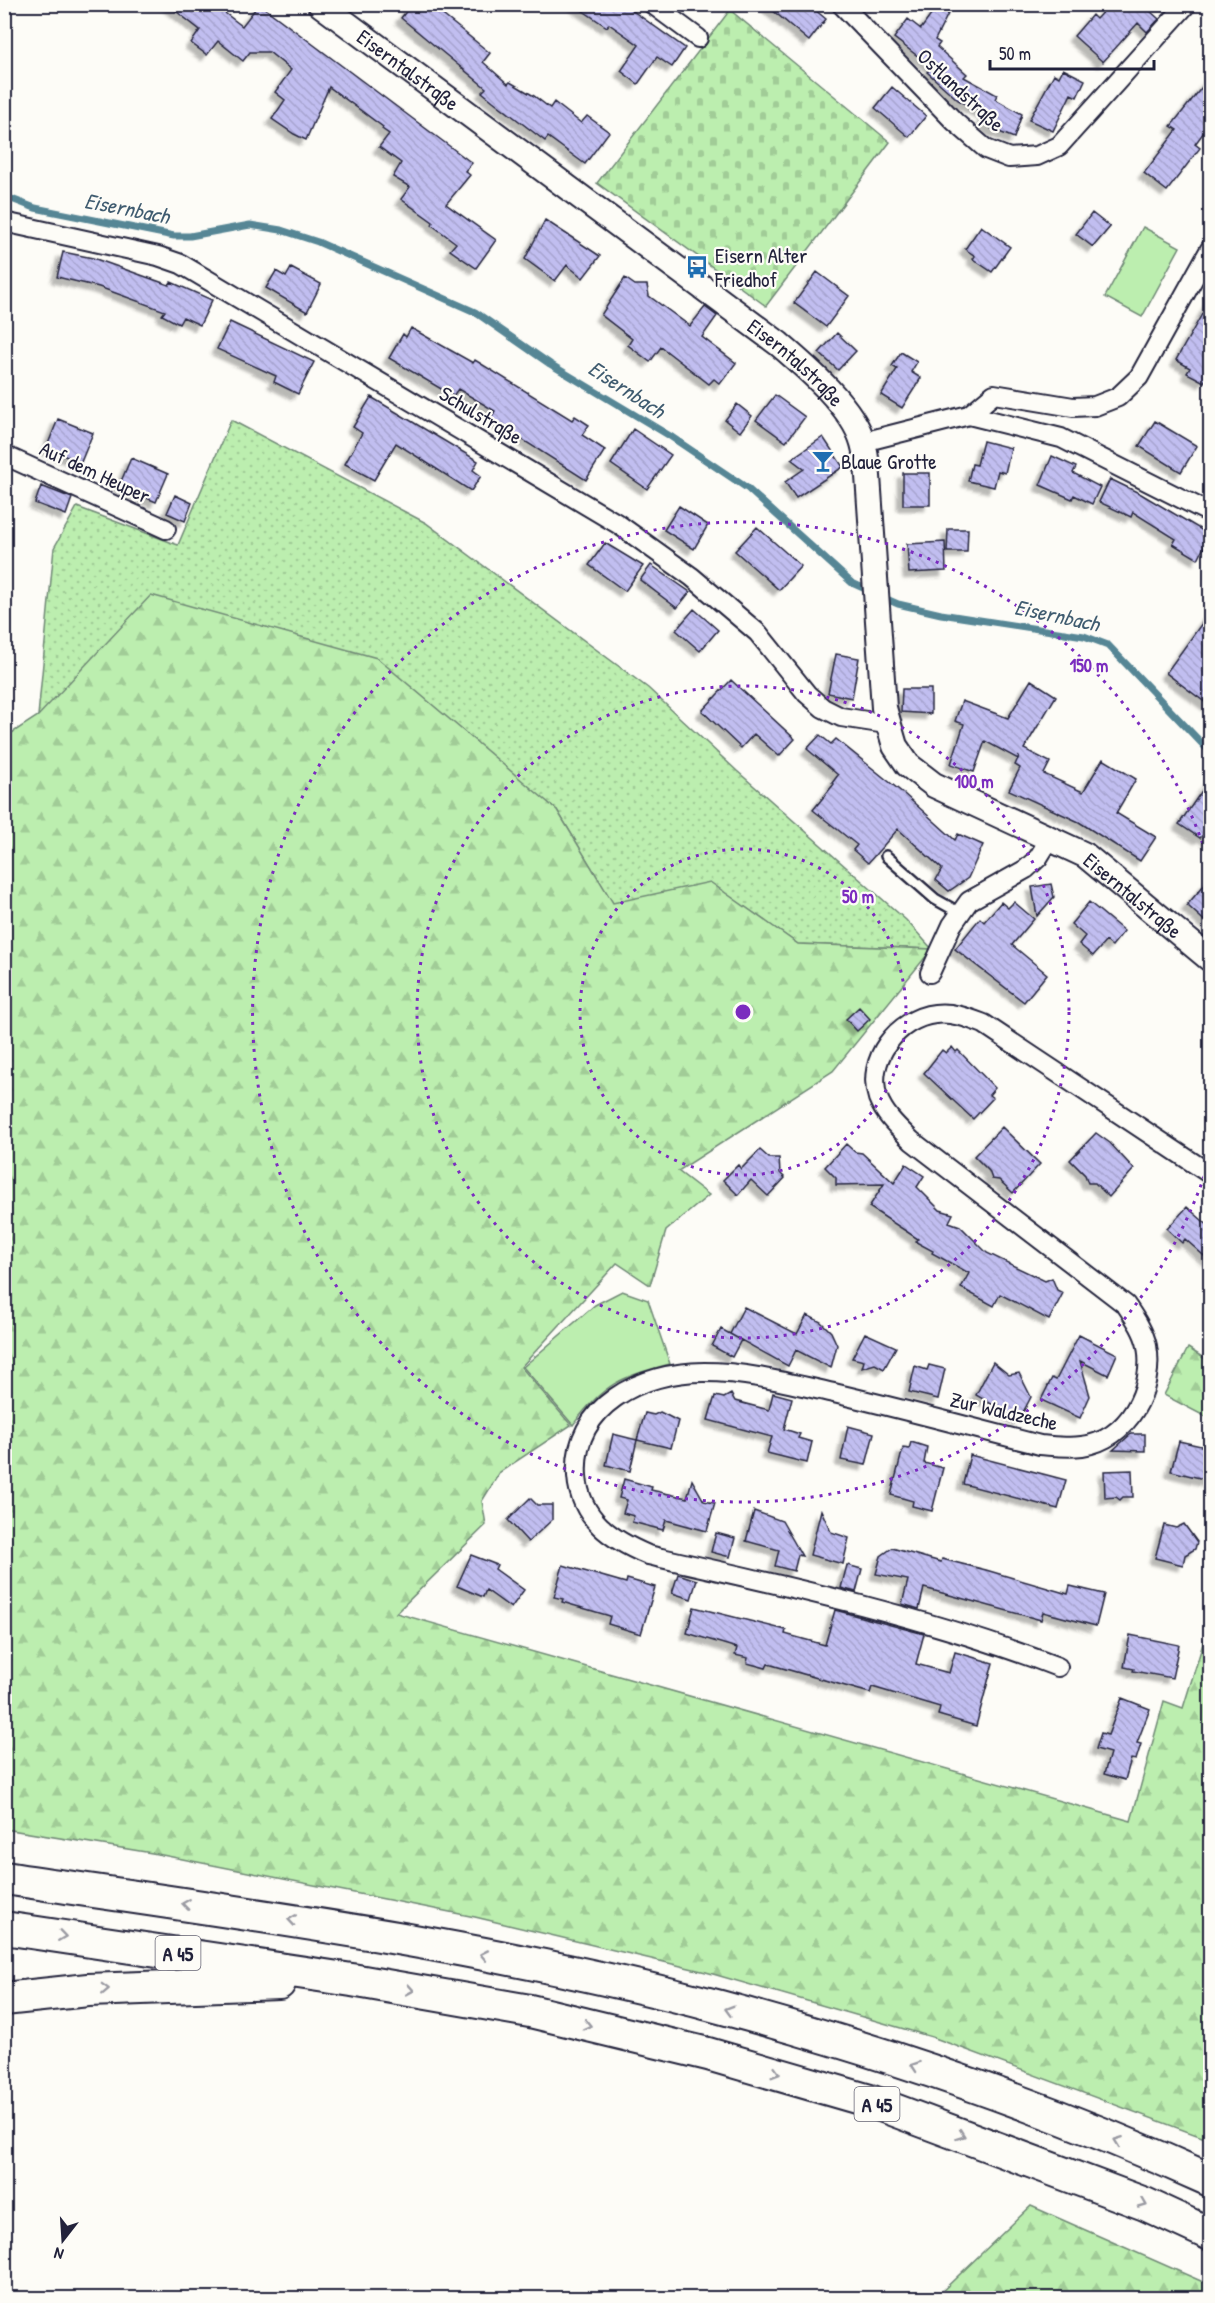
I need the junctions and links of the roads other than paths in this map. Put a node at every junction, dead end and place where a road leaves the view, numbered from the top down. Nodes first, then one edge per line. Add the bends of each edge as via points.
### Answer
1 (320, 4) edge
2 (652, 4) edge
3 (841, 4) edge
4 (1187, 4) edge
5 (698, 38) dead end
6 (4, 222) edge
7 (1210, 249) edge
8 (969, 415) junction
9 (863, 442) junction
10 (4, 455) edge
11 (1210, 513) edge
12 (166, 529) dead end
13 (886, 724) junction
14 (1051, 837) junction
15 (886, 856) dead end
16 (960, 913) junction
17 (1210, 959) edge
18 (930, 973) dead end
19 (1210, 1174) edge
20 (1058, 1667) dead end
21 (4, 1878) edge
22 (4, 1928) edge
23 (352, 1980) junction
24 (4, 1999) edge
25 (1210, 2180) edge
26 (1210, 2234) edge

1 - 9 main road, Eiserntalstraße via 779,344 805,366 849,416
2 - 5 street
3 - 4 street, Ostlandstraße via 976,142 1009,158 1037,156 1059,146
6 - 13 street, Schulstraße via 181,264 636,537 692,577 758,633 823,708 841,717
7 - 8 street via 1138,377 1118,397 1095,406 1073,407 994,394
8 - 9 street
8 - 11 street via 1061,438
9 - 13 main road, Eiserntalstraße
10 - 12 street, Auf dem Heuper
13 - 14 main road, Eiserntalstraße via 908,765 934,785
14 - 16 street via 1026,869 969,901
14 - 17 main road, Eiserntalstraße via 1102,866
15 - 16 lane via 935,899
16 - 18 street
19 - 20 street, Zur Waldzeche via 984,1024 960,1015 919,1018 904,1025 881,1056 876,1080 890,1120 1126,1305 1147,1345 1144,1390 1133,1414 1114,1434 1099,1441 1083,1446 1040,1445 756,1375 703,1372 669,1376 616,1396 590,1420 579,1444 577,1470 583,1503 605,1533 626,1545 648,1555 937,1624
25 -> 21 highway, A 45 via 990,2092 884,2055 719,2007 541,1966 365,1932
22 -> 23 highway, A 45
24 -> 23 highway via 88,1990
23 -> 26 highway, A 45 via 530,2011 708,2054 848,2095 1145,2204

